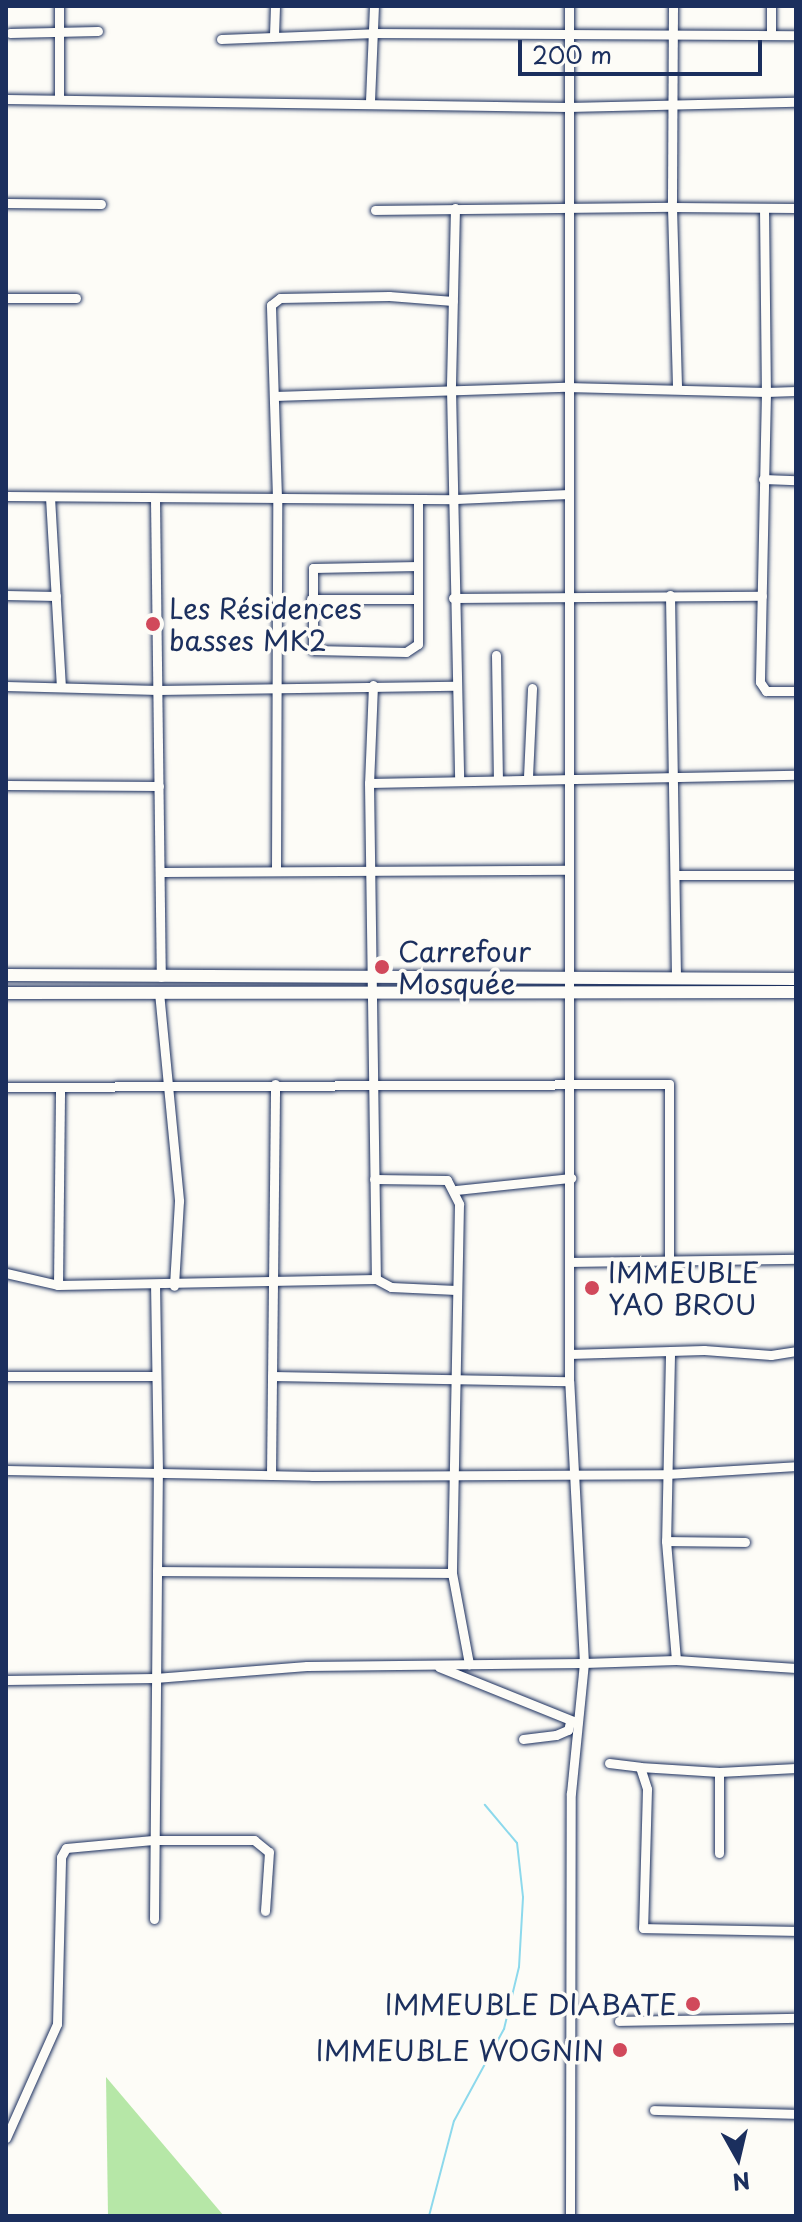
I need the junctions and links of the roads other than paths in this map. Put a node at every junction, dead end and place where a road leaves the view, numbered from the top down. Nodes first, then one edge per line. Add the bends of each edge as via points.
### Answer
1 (59, 6) edge
2 (275, 6) edge
3 (374, 6) edge
4 (569, 6) edge
5 (673, 6) edge
6 (771, 6) edge
7 (98, 31) dead end
8 (59, 32) junction
9 (10, 33) dead end
10 (374, 33) junction
11 (274, 35) junction
12 (569, 35) junction
13 (673, 35) junction
14 (771, 35) junction
15 (796, 35) edge
16 (221, 39) dead end
17 (6, 99) edge
18 (59, 99) junction
19 (370, 101) junction
20 (796, 102) edge
21 (673, 103) junction
22 (568, 107) junction
23 (6, 203) edge
24 (101, 204) dead end
25 (569, 206) junction
26 (672, 207) junction
27 (455, 208) junction
28 (764, 208) junction
29 (796, 208) edge
30 (375, 210) dead end
31 (6, 298) edge
32 (76, 298) dead end
33 (453, 301) junction
34 (566, 387) junction
35 (677, 388) junction
36 (451, 389) junction
37 (796, 391) edge
38 (766, 392) junction
39 (274, 396) junction
40 (763, 479) junction
41 (796, 480) edge
42 (569, 494) junction
43 (6, 496) edge
44 (50, 497) junction
45 (277, 498) junction
46 (155, 499) junction
47 (418, 499) junction
48 (456, 499) junction
49 (418, 566) junction
50 (6, 595) edge
51 (568, 595) junction
52 (670, 595) junction
53 (56, 596) junction
54 (762, 596) junction
55 (453, 598) junction
56 (311, 599) junction
57 (418, 599) junction
58 (496, 655) dead end
59 (373, 685) junction
60 (6, 686) edge
61 (61, 686) junction
62 (455, 686) junction
63 (273, 687) junction
64 (532, 688) dead end
65 (158, 690) junction
66 (796, 691) edge
67 (676, 775) junction
68 (796, 775) edge
69 (459, 777) junction
70 (498, 777) junction
71 (528, 777) junction
72 (568, 777) junction
73 (369, 783) junction
74 (6, 785) edge
75 (159, 786) junction
76 (374, 870) junction
77 (569, 870) junction
78 (276, 871) junction
79 (162, 872) junction
80 (678, 875) junction
81 (796, 875) edge
82 (6, 975) edge
83 (161, 977) junction
84 (676, 978) junction
85 (796, 979) edge
86 (371, 985) junction
87 (572, 985) junction
88 (159, 992) junction
89 (796, 992) edge
90 (6, 993) edge
91 (164, 1083) junction
92 (571, 1083) junction
93 (275, 1084) junction
94 (372, 1085) junction
95 (6, 1087) edge
96 (60, 1087) junction
97 (571, 1178) junction
98 (374, 1179) junction
99 (456, 1190) junction
100 (796, 1259) edge
101 (669, 1260) junction
102 (571, 1262) junction
103 (6, 1273) edge
104 (376, 1279) junction
105 (58, 1285) junction
106 (273, 1285) junction
107 (174, 1286) junction
108 (155, 1287) junction
109 (456, 1290) junction
110 (796, 1351) edge
111 (569, 1354) junction
112 (670, 1355) junction
113 (6, 1376) edge
114 (156, 1376) junction
115 (272, 1376) junction
116 (569, 1381) junction
117 (455, 1382) junction
118 (796, 1466) edge
119 (6, 1470) edge
120 (158, 1473) junction
121 (573, 1473) junction
122 (454, 1474) junction
123 (667, 1474) junction
124 (271, 1475) junction
125 (666, 1541) junction
126 (745, 1542) dead end
127 (157, 1571) junction
128 (452, 1573) junction
129 (676, 1660) junction
130 (584, 1663) junction
131 (469, 1664) junction
132 (432, 1665) junction
133 (796, 1668) edge
134 (155, 1678) junction
135 (6, 1680) edge
136 (573, 1722) junction
137 (523, 1739) dead end
138 (609, 1763) dead end
139 (640, 1767) junction
140 (796, 1768) edge
141 (719, 1772) junction
142 (153, 1840) junction
143 (719, 1853) dead end
144 (265, 1911) dead end
145 (154, 1919) dead end
146 (796, 1931) edge
147 (796, 2018) edge
148 (619, 2021) dead end
149 (654, 2110) dead end
150 (796, 2114) edge
151 (6, 2138) edge
152 (570, 2216) edge

1 - 8 street
2 - 11 street
3 - 10 street
4 - 12 street
5 - 13 street
6 - 14 street
7 - 8 street
8 - 9 street
8 - 18 street
10 - 11 street
10 - 12 street
10 - 19 street
11 - 16 street
12 - 13 street
12 - 22 street
13 - 14 street
13 - 21 street
14 - 15 street
17 - 18 street
18 - 19 street
19 - 22 street
20 - 21 street
21 - 22 street
21 - 26 street
22 - 25 street
23 - 24 street
25 - 26 street
25 - 27 street
25 - 34 street
26 - 28 street
26 - 35 street
27 - 30 street
27 - 33 street
28 - 29 street
28 - 38 street
31 - 32 street
33 - 36 street
33 - 39 street via 389,296 275,300
34 - 35 street
34 - 36 street
34 - 42 street
35 - 38 street
36 - 39 street
36 - 48 street
37 - 38 street
38 - 40 street
39 - 45 street
40 - 41 street
40 - 54 street
42 - 48 street
42 - 51 street
43 - 44 street
44 - 46 street
44 - 53 street
45 - 46 street
45 - 47 street
45 - 63 street
46 - 65 street
47 - 48 street
47 - 49 street
48 - 55 street
49 - 56 street via 317,566 311,571
49 - 57 street
50 - 53 street
51 - 52 street
51 - 55 street
51 - 72 street
52 - 54 street
52 - 67 street
53 - 61 street
54 - 66 street via 762,688
55 - 62 street
56 - 57 street
56 - 57 street via 313,650 406,652 418,644
58 - 70 street
59 - 62 street
59 - 63 street
59 - 73 street
60 - 61 street
61 - 65 street
62 - 69 street
63 - 65 street
63 - 78 street
64 - 71 street
65 - 75 street
67 - 68 street
67 - 72 street
67 - 80 street
69 - 70 street
69 - 73 street
70 - 71 street
71 - 72 street
72 - 77 street
73 - 76 street
74 - 75 street
75 - 79 street
76 - 77 street
76 - 78 street
76 - 86 street
77 - 87 street
78 - 79 street
79 - 83 street
80 - 81 street
80 - 84 street
82 - 83 main road
83 - 86 main road
84 - 85 main road
84 - 87 main road
86 - 87 main road
86 - 88 main road
86 - 94 street
87 - 89 main road
87 - 92 street
88 - 90 main road
88 - 91 street
91 - 93 street
91 - 96 street
91 - 107 street via 179,1201
92 - 94 street
92 - 97 street
92 - 101 street via 669,1084
93 - 94 street
93 - 106 street
94 - 98 street
95 - 96 street
96 - 105 street
97 - 99 street
97 - 102 street
98 - 99 street via 447,1180
98 - 104 street
99 - 109 street
100 - 101 street
101 - 102 street
102 - 111 street
103 - 105 street
104 - 106 street
104 - 109 street via 391,1287
105 - 108 street
106 - 107 street
106 - 115 street
107 - 108 street
108 - 114 street
109 - 117 street
110 - 112 street
111 - 112 street
111 - 116 street
112 - 123 street
113 - 114 street
114 - 120 street
115 - 117 street
115 - 124 street
116 - 117 street
116 - 121 street
117 - 122 street
118 - 123 street
119 - 120 street
120 - 124 street
120 - 127 street
121 - 122 street
121 - 123 street
121 - 130 street
122 - 124 street
122 - 128 street
123 - 125 street
125 - 126 street
125 - 129 street
127 - 128 street
127 - 134 street
128 - 131 street
129 - 130 street
129 - 133 street
130 - 131 street
130 - 136 street
131 - 132 street
132 - 134 street via 307,1666
132 - 136 street
134 - 135 street
134 - 142 street
136 - 137 street via 556,1735
136 - 152 street
138 - 139 street
139 - 141 street
139 - 146 street via 649,1818 643,1928
140 - 141 street
141 - 143 street
142 - 144 street via 264,1844 269,1852
142 - 145 street
142 - 151 street via 66,1848 62,1853 57,2024
147 - 148 street
149 - 150 street

